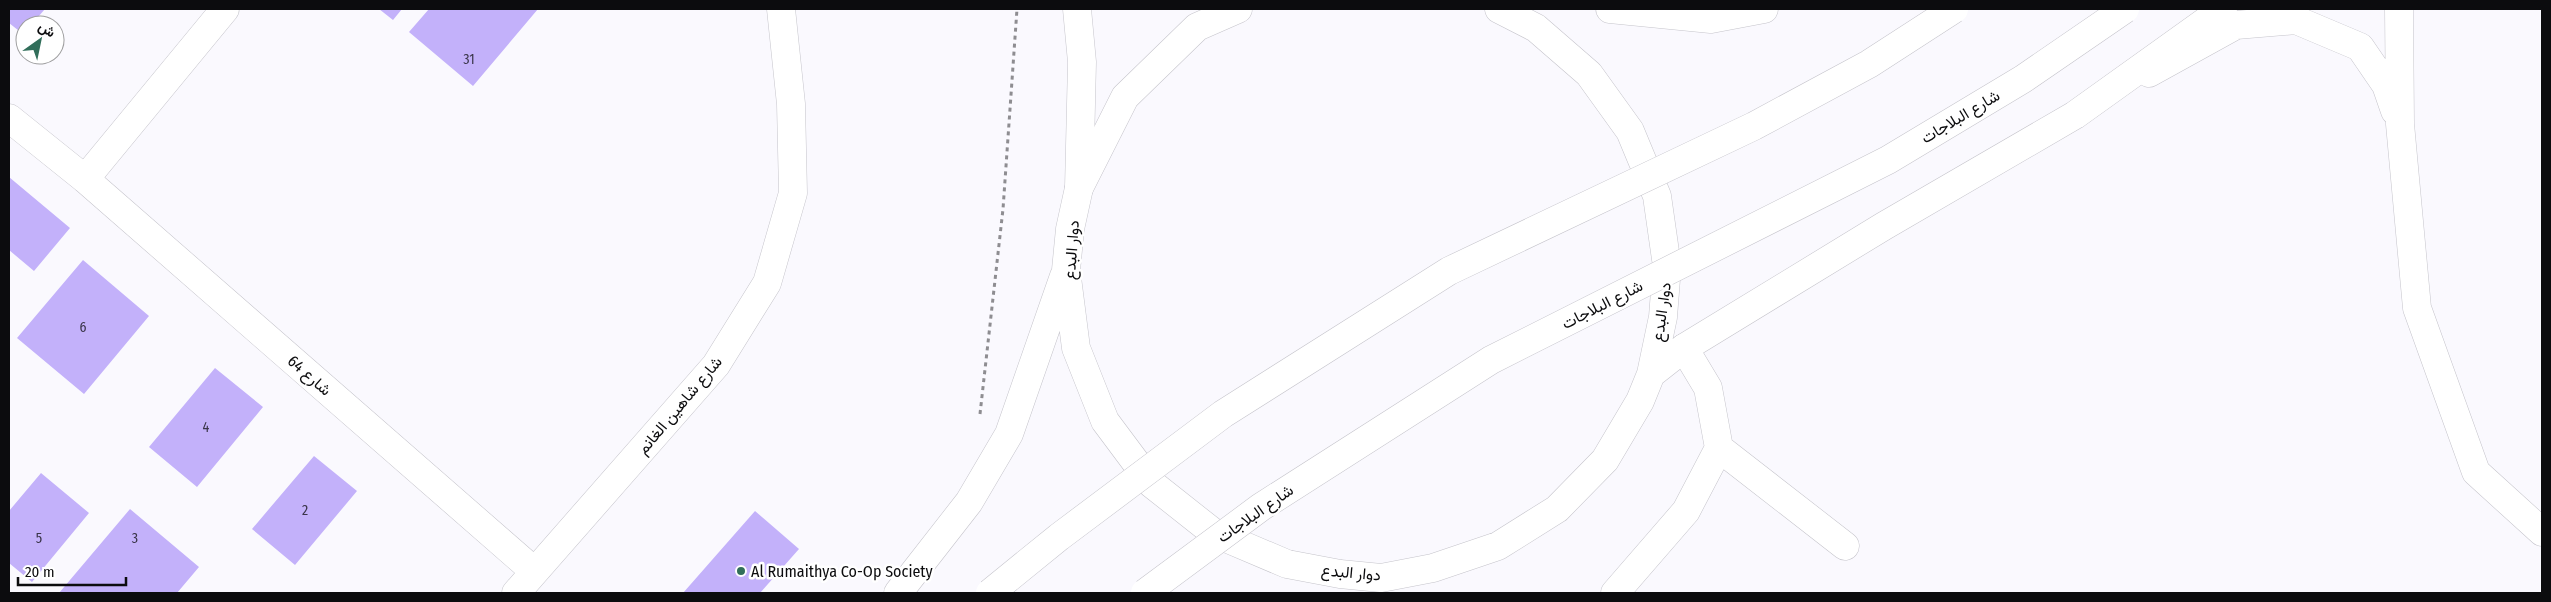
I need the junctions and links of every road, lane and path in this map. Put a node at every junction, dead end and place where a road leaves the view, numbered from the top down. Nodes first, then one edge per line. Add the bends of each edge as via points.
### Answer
1 (225, 9) edge
2 (781, 9) edge
3 (1017, 9) edge
4 (1077, 9) edge
5 (1238, 9) edge
6 (1499, 9) edge
7 (1610, 9) edge
8 (1764, 9) edge
9 (1954, 9) edge
10 (2125, 9) edge
11 (2224, 9) edge
12 (2399, 9) edge
13 (2076, 115) junction
14 (9, 118) edge
15 (2400, 124) junction
16 (85, 179) junction
17 (1079, 188) junction
18 (1066, 270) junction
19 (1684, 348) junction
20 (1651, 374) junction
21 (1009, 434) junction
22 (1719, 448) junction
23 (2542, 532) edge
24 (1845, 546) dead end
25 (534, 571) junction
26 (1381, 578) junction
27 (516, 593) edge
28 (898, 593) edge
29 (990, 593) edge
30 (1145, 593) edge
31 (1334, 593) edge
32 (1615, 593) edge

1 - 16 main road
2 - 25 main road, شارع شاهين الغانم via 791,104 792,193 766,283 716,365
3 - 21 path via 1003,209 979,422
4 - 17 main road via 1082,62
5 - 17 main road, دوار البدع via 1197,27 1125,97
6 - 20 main road, دوار البدع via 1536,28 1589,74 1630,131 1657,196 1667,266 1663,317
7 - 8 main road via 1711,19
9 - 29 main road, bridge via 1869,64 1754,126 1449,271 1223,414
10 - 30 main road, شارع البلاجات, bridge via 2023,79 1888,160 1491,360 1261,507
11 - 13 main road
12 - 15 main road
13 - 15 main road via 2236,25 2296,20 2360,47 2386,84
13 - 19 main road via 1884,226
14 - 16 main road, شارع 64
15 - 23 main road via 2416,308 2476,472
16 - 25 main road, شارع 64
17 - 18 main road, دوار البدع
18 - 21 main road
18 - 26 main road, دوار البدع via 1079,357 1105,421 1152,484 1214,533 1287,564
19 - 20 main road
19 - 22 main road via 1708,388
20 - 26 main road, دوار البدع via 1640,401 1605,460 1557,509 1498,546 1434,568
21 - 28 main road via 969,502
22 - 24 main road
22 - 32 main road via 1686,510
25 - 27 main road, شارع شاهين الغانم
26 - 31 main road

